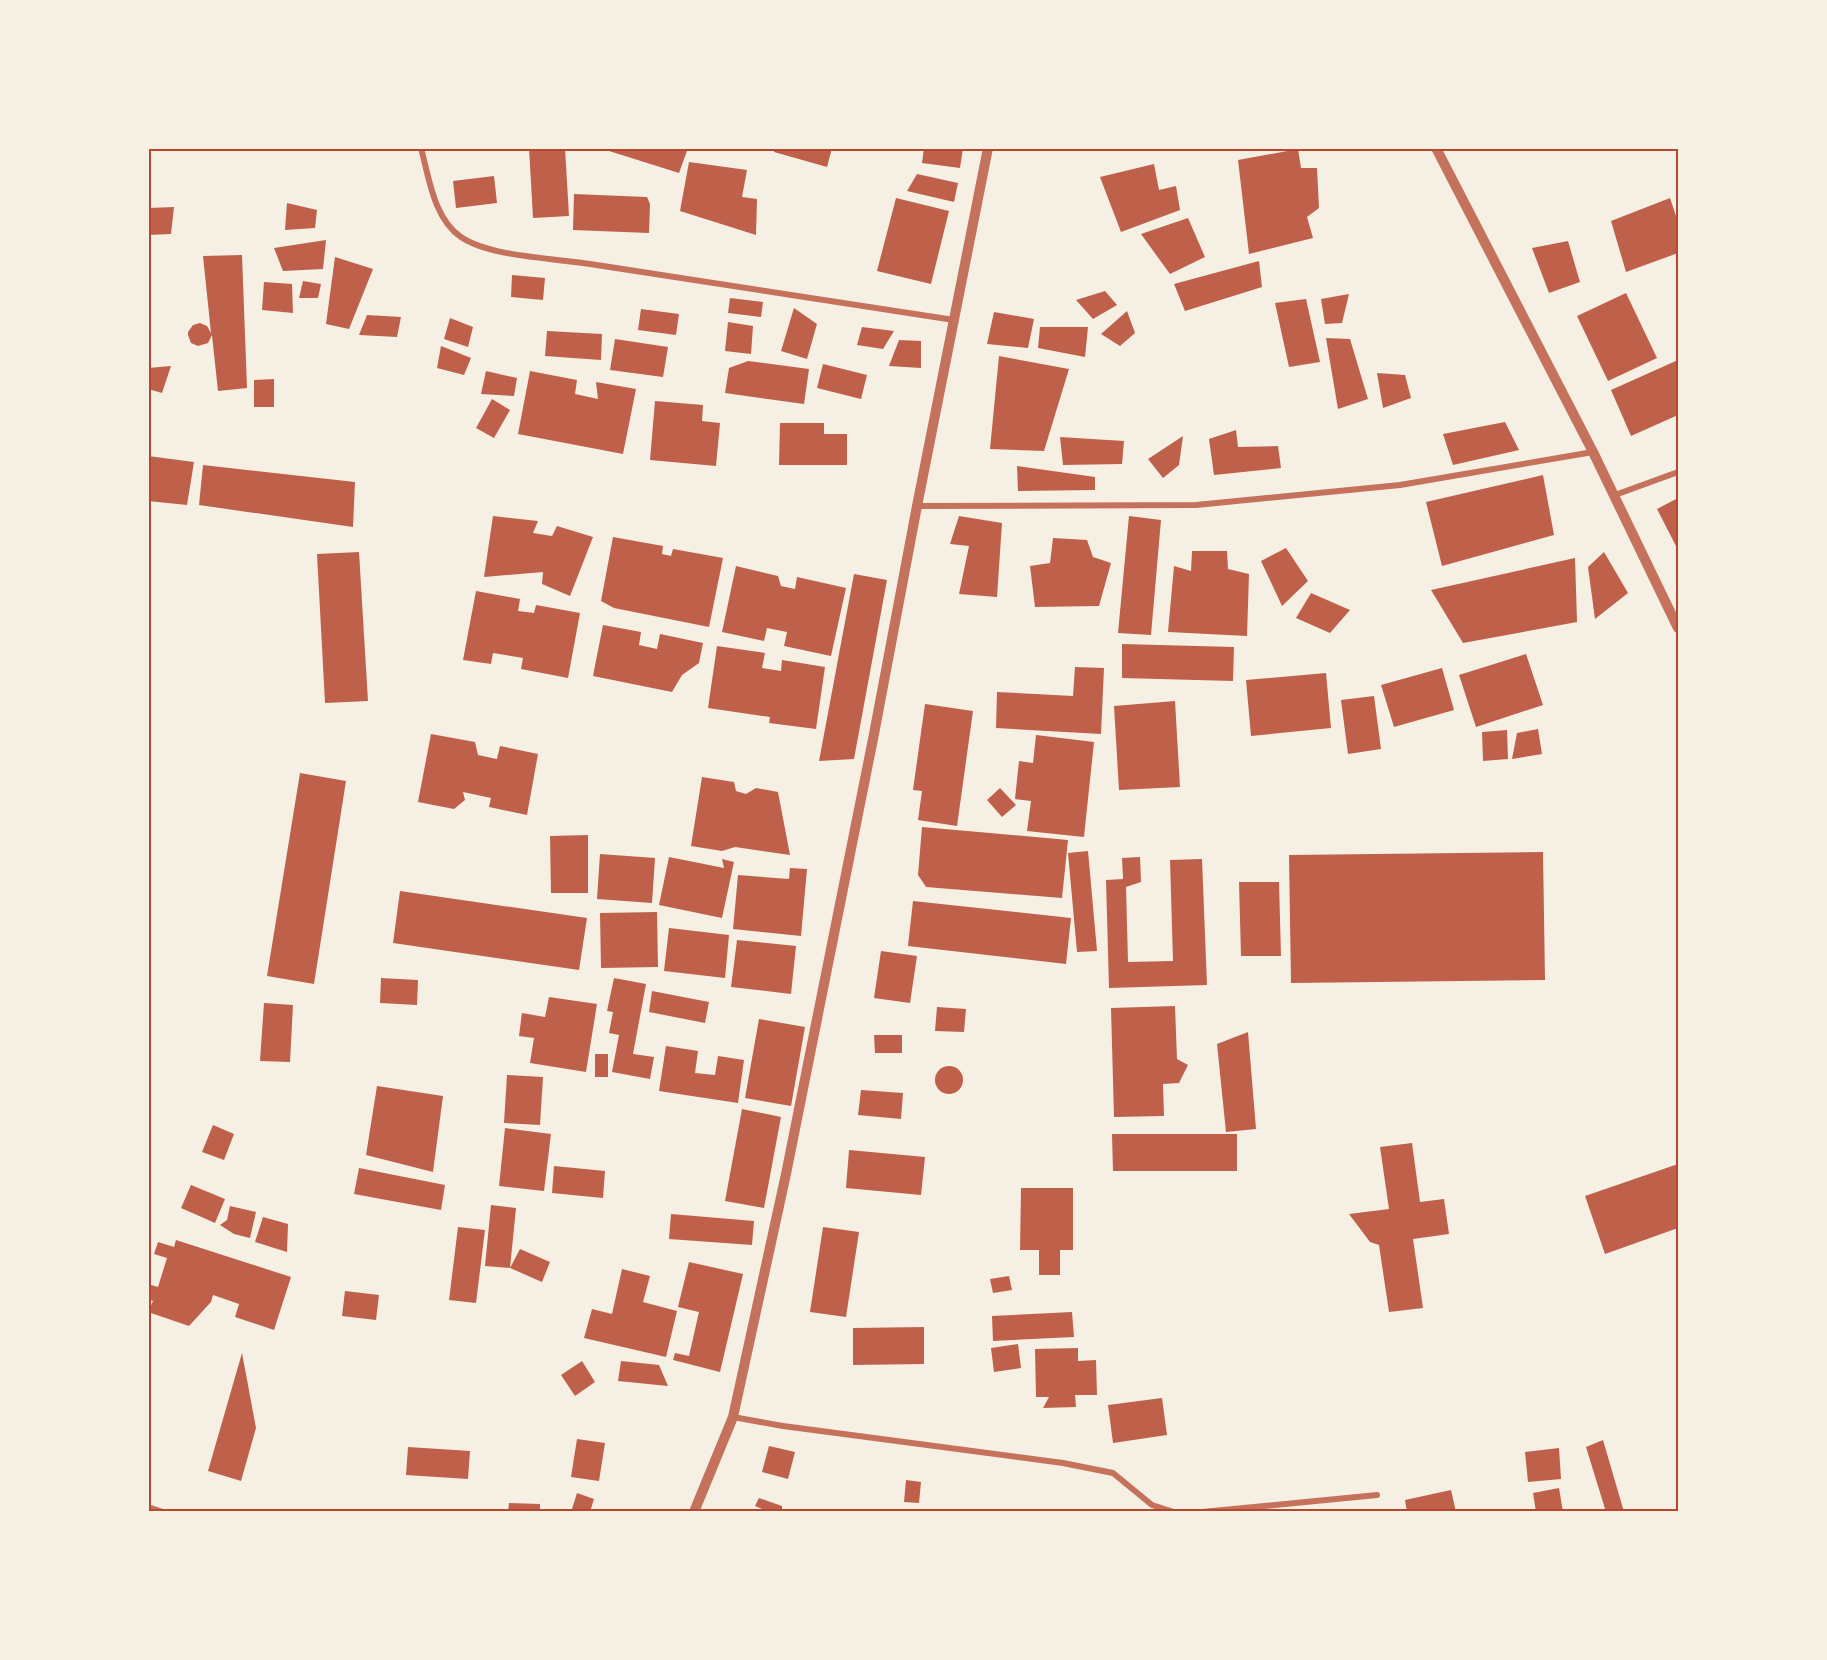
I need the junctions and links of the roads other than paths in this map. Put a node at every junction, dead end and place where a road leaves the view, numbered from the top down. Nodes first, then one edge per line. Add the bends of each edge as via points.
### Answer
1 (421, 148) edge
2 (988, 148) edge
3 (1436, 148) edge
4 (954, 320) junction
5 (1593, 452) junction
6 (1678, 472) edge
7 (1615, 495) junction
8 (917, 506) junction
9 (1678, 628) edge
10 (733, 1417) junction
11 (1377, 1495) dead end
12 (148, 1507) edge
13 (163, 1512) edge
14 (694, 1512) edge
15 (1174, 1512) edge
16 (1202, 1512) edge

1 - 4 street via 443,219 461,238 493,251
2 - 4 street
3 - 5 street
4 - 8 street
5 - 7 street
5 - 8 street via 1400,485 1196,505
6 - 7 street
7 - 9 street
8 - 10 street via 822,1000
10 - 14 street
10 - 15 street via 1113,1473 1152,1504
11 - 16 street
12 - 13 street

